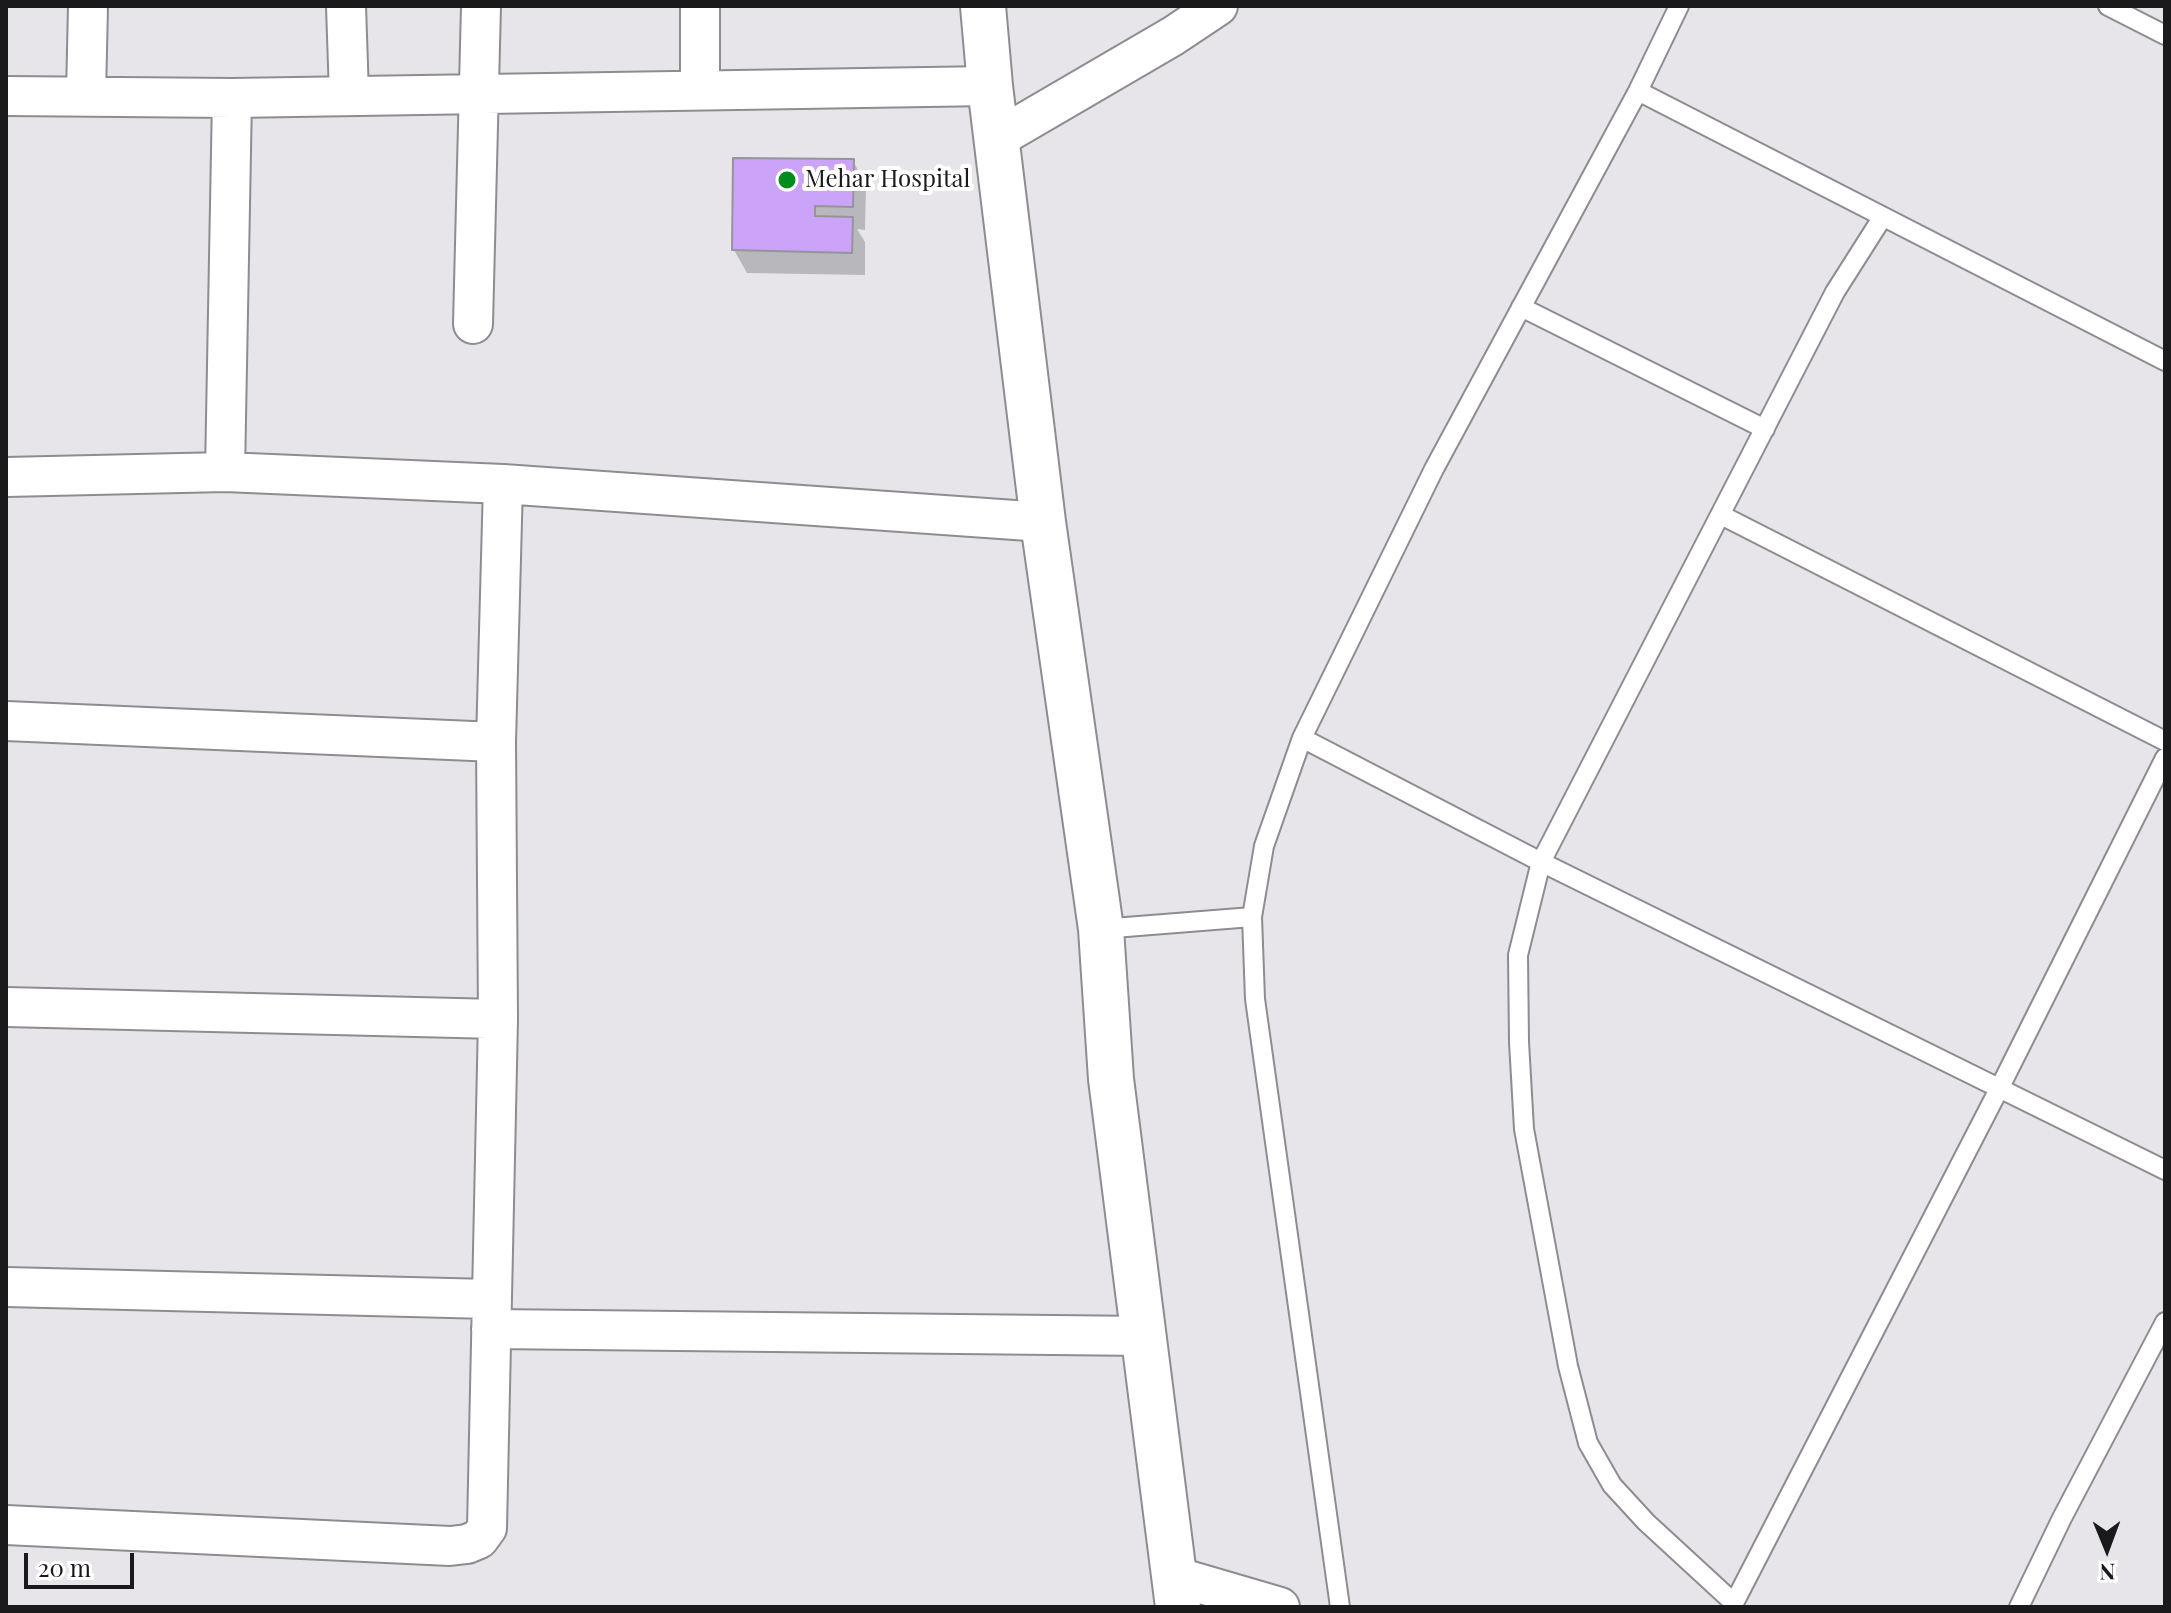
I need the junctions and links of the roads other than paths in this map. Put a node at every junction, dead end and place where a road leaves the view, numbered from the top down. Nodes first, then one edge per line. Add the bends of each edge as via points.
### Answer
1 (88, 6) edge
2 (346, 6) edge
3 (481, 6) edge
4 (700, 6) edge
5 (983, 6) edge
6 (1218, 6) edge
7 (1679, 6) edge
8 (2108, 6) edge
9 (2165, 35) edge
10 (990, 86) junction
11 (700, 89) junction
12 (1638, 91) junction
13 (481, 94) junction
14 (86, 95) junction
15 (349, 95) junction
16 (6, 96) edge
17 (232, 98) junction
18 (998, 138) junction
19 (1882, 218) junction
20 (1521, 307) junction
21 (473, 324) dead end
22 (2165, 361) edge
23 (1765, 429) junction
24 (225, 472) junction
25 (6, 477) edge
26 (503, 484) junction
27 (1721, 515) junction
28 (1043, 522) junction
29 (6, 721) edge
30 (1302, 738) junction
31 (2165, 741) edge
32 (496, 742) junction
33 (2165, 758) edge
34 (1541, 862) junction
35 (1252, 917) junction
36 (1101, 929) junction
37 (6, 1007) edge
38 (498, 1019) junction
39 (1999, 1089) junction
40 (2165, 1170) edge
41 (6, 1287) edge
42 (491, 1314) junction
43 (2165, 1322) edge
44 (1146, 1336) junction
45 (6, 1525) edge
46 (1176, 1591) edge
47 (1733, 1605) edge
48 (1280, 1607) edge
49 (1340, 1607) edge
50 (2019, 1607) edge

1 - 14 street
2 - 15 street
3 - 13 street
4 - 11 street
5 - 10 street
6 - 18 street
7 - 12 lane
8 - 9 lane
10 - 11 street
10 - 18 street
11 - 13 street
12 - 19 lane
12 - 20 lane
13 - 15 street
13 - 21 street
14 - 16 street
14 - 17 street
15 - 17 street
17 - 24 street
18 - 28 street
19 - 22 lane
19 - 23 lane via 1835,292
20 - 23 lane
20 - 30 lane via 1434,469
23 - 27 lane
24 - 25 street
24 - 26 street
26 - 28 street
26 - 32 street
27 - 31 lane
27 - 34 lane
28 - 36 street
29 - 32 street
30 - 34 lane
30 - 35 lane via 1264,846
32 - 38 street
33 - 39 lane
34 - 39 lane
34 - 47 lane via 1518,955 1519,1042 1524,1129 1568,1366 1588,1443 1612,1485
35 - 36 lane
35 - 49 lane via 1255,999
36 - 44 street via 1111,1079
37 - 38 street
38 - 42 street
39 - 40 lane
39 - 47 lane
41 - 42 street
42 - 44 street
42 - 45 street via 487,1528 479,1539 450,1546
43 - 50 lane
44 - 46 street
46 - 48 street

